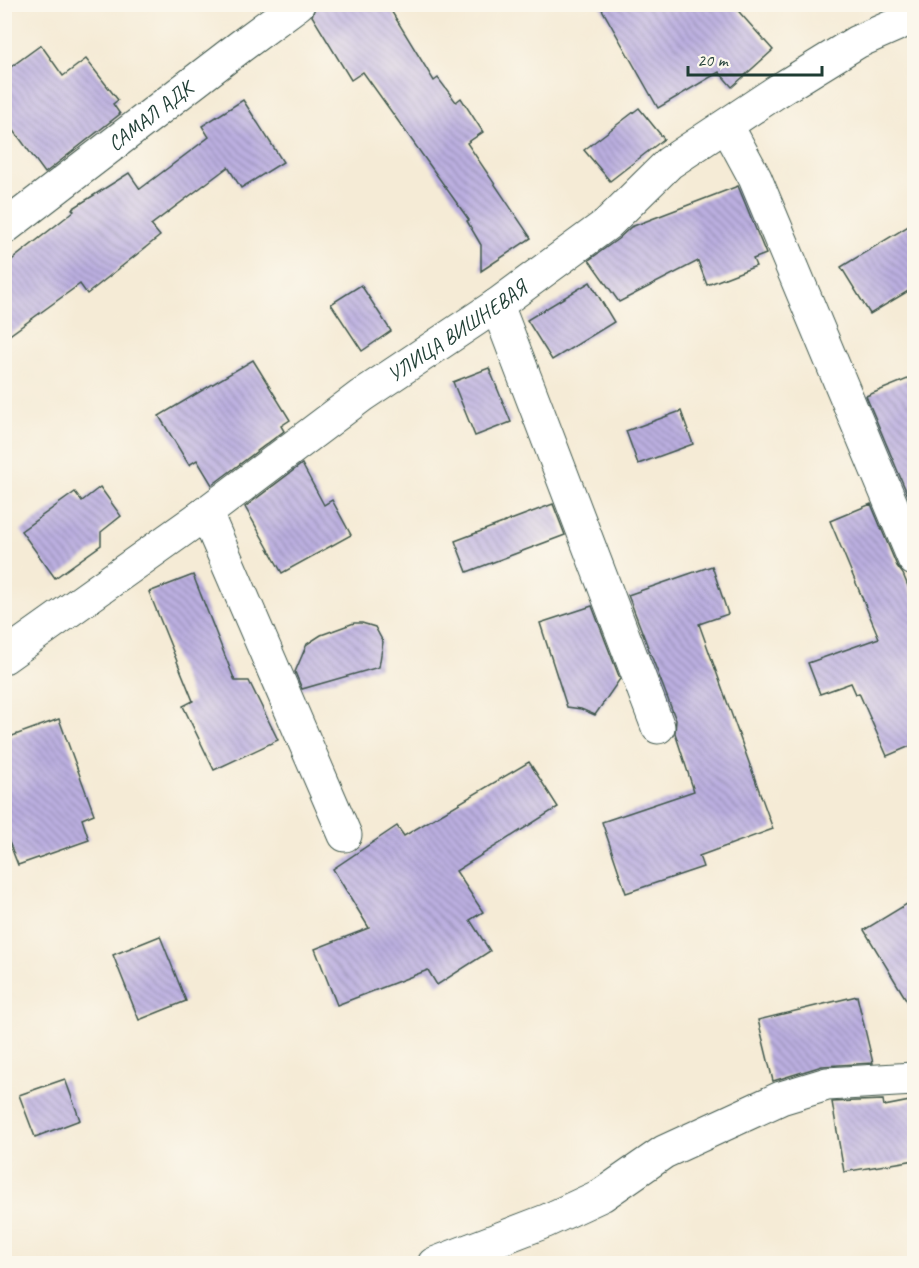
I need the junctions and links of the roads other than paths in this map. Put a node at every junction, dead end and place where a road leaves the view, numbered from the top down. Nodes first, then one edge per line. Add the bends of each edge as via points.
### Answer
1 (298, 4) edge
2 (915, 17) edge
3 (728, 126) junction
4 (4, 228) edge
5 (497, 305) junction
6 (206, 513) junction
7 (915, 559) edge
8 (4, 657) edge
9 (658, 727) dead end
10 (345, 835) dead end
11 (915, 1079) edge
12 (434, 1263) edge

1 - 4 street, САМАЛ АДК
2 - 3 street, УЛИЦА ВИШНЕВАЯ via 857,42
3 - 5 street, УЛИЦА ВИШНЕВАЯ via 669,163 607,224
3 - 7 street via 755,178
5 - 6 street, УЛИЦА ВИШНЕВАЯ via 362,396
5 - 9 street
6 - 8 street, УЛИЦА ВИШНЕВАЯ
6 - 10 street
11 - 12 street via 827,1084 781,1098 664,1152 602,1195 546,1221

